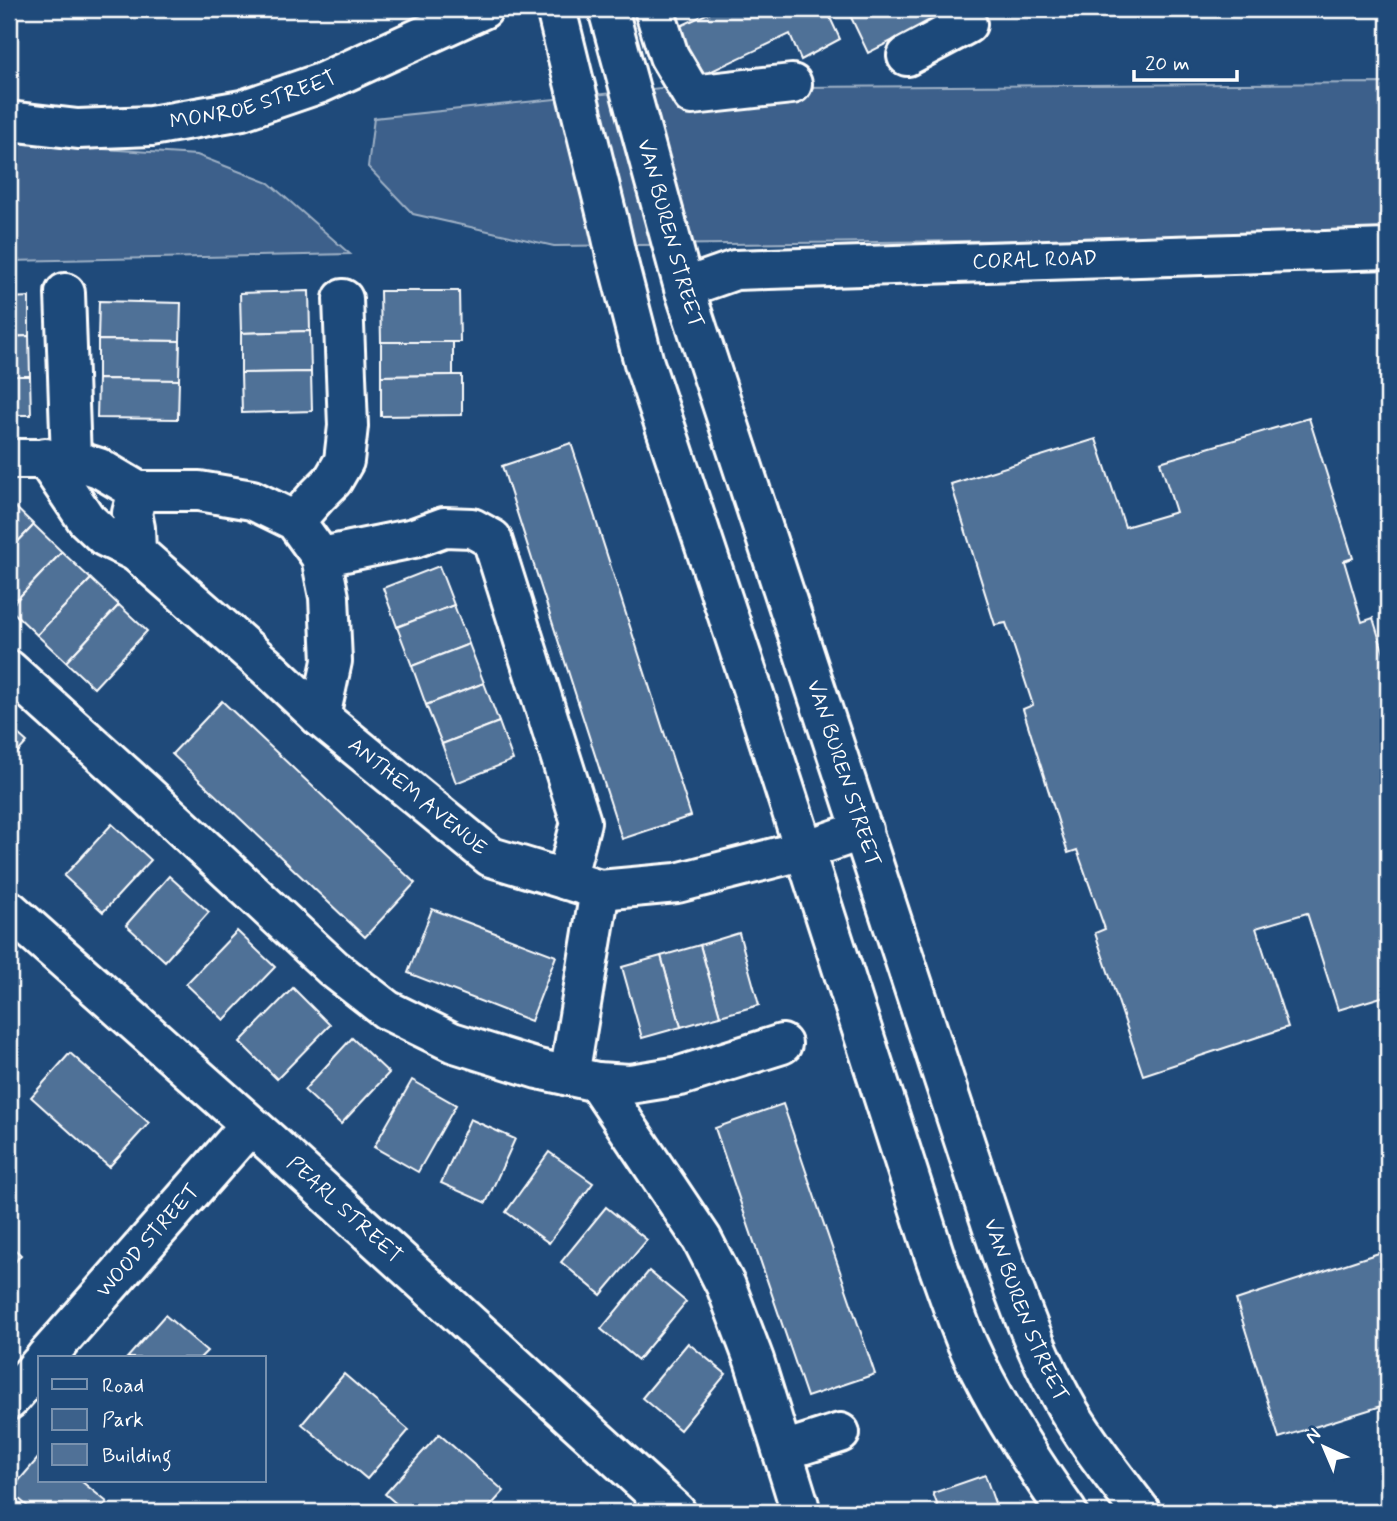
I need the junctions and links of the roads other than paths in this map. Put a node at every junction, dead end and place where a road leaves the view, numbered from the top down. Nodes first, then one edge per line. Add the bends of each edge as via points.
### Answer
1 (483, 9) edge
2 (556, 9) edge
3 (608, 9) edge
4 (657, 9) edge
5 (959, 9) edge
6 (668, 56) junction
7 (907, 56) dead end
8 (625, 71) junction
9 (792, 84) dead end
10 (9, 121) edge
11 (1388, 249) edge
12 (684, 288) junction
13 (65, 293) dead end
14 (343, 299) dead end
15 (42, 458) edge
16 (138, 491) junction
17 (295, 522) junction
18 (136, 552) junction
19 (321, 557) junction
20 (9, 670) edge
21 (320, 717) junction
22 (863, 830) junction
23 (805, 850) junction
24 (583, 885) junction
25 (9, 910) edge
26 (782, 1044) dead end
27 (583, 1079) junction
28 (250, 1125) junction
29 (47, 1356) edge
30 (38, 1366) edge
31 (9, 1400) edge
32 (840, 1433) dead end
33 (783, 1451) junction
34 (799, 1504) dead end
35 (676, 1512) edge
36 (1067, 1512) edge
37 (1141, 1512) edge

1 - 10 main road, MONROE STREET via 321,83 242,110 151,126 78,129
2 - 23 main road via 645,363
3 - 8 main road, VAN BUREN STREET
4 - 6 main road
5 - 7 main road via 967,24
6 - 8 main road
6 - 9 main road via 692,94
8 - 12 main road, VAN BUREN STREET
11 - 12 main road, CORAL ROAD via 736,270
12 - 22 main road, VAN BUREN STREET
13 - 15 main road
14 - 17 main road via 348,426 344,461 334,480
15 - 16 main road via 99,468
15 - 18 main road, ANTHEM AVENUE via 86,519 105,537
16 - 17 main road via 199,491 252,500
16 - 18 main road via 132,513
17 - 19 main road
18 - 21 main road, ANTHEM AVENUE
19 - 21 main road via 329,597 332,661
19 - 24 main road via 444,527 472,528 492,538 582,822
20 - 27 main road via 333,968 387,1010 452,1042
21 - 24 main road, ANTHEM AVENUE via 492,857
22 - 23 main road, ANTHEM AVENUE
22 - 37 main road, VAN BUREN STREET via 1027,1325 1062,1398
23 - 24 main road, ANTHEM AVENUE via 677,883
23 - 36 main road via 936,1260 966,1340 1002,1412
24 - 27 main road
25 - 28 main road, PEARL STREET
26 - 27 main road via 680,1076 630,1084
27 - 33 main road via 702,1238 750,1348
28 - 29 main road, WOOD STREET
28 - 35 main road, PEARL STREET
30 - 31 main road
32 - 33 main road
33 - 34 main road

